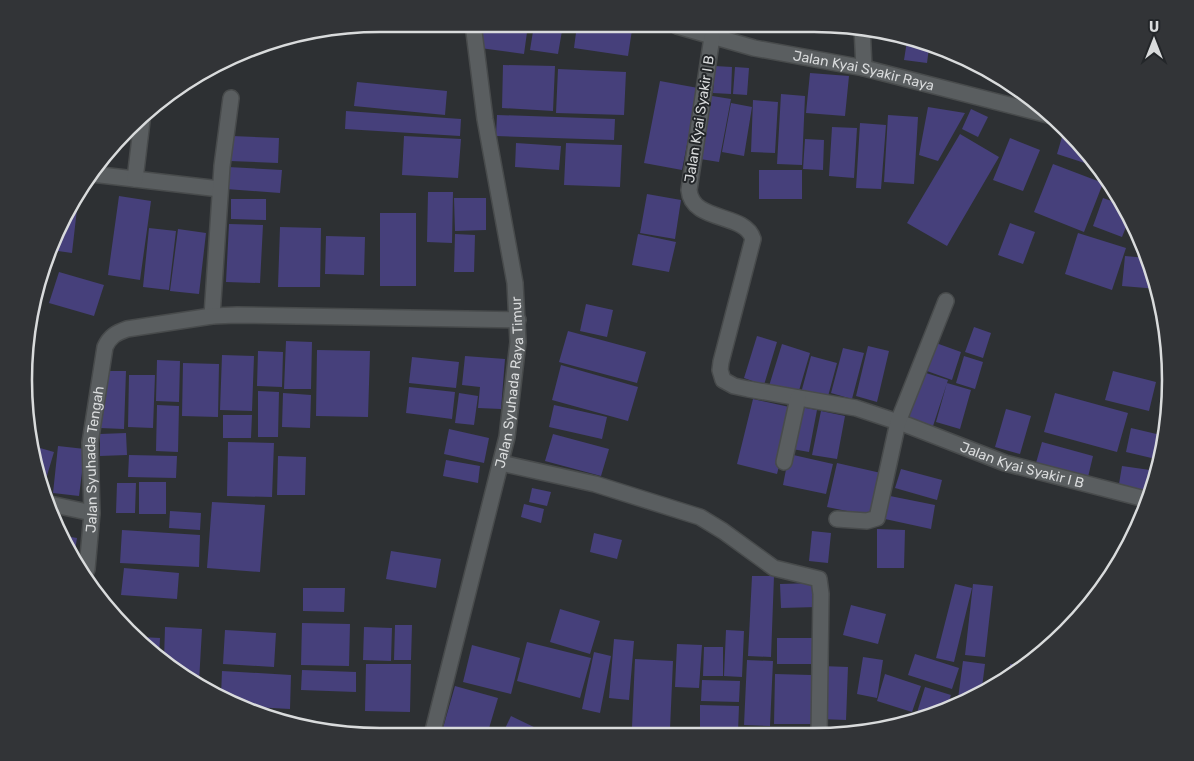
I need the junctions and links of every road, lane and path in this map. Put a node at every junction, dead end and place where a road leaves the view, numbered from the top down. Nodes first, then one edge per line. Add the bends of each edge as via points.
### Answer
1 (473, 32) edge
2 (696, 32) edge
3 (862, 36) edge
4 (712, 37) junction
5 (864, 68) junction
6 (231, 98) dead end
7 (1034, 111) edge
8 (141, 128) edge
9 (100, 175) edge
10 (135, 179) junction
11 (220, 189) junction
12 (946, 301) dead end
13 (212, 316) junction
14 (518, 320) junction
15 (798, 398) junction
16 (898, 422) junction
17 (784, 462) dead end
18 (501, 463) junction
19 (1141, 498) edge
20 (56, 505) edge
21 (92, 514) junction
22 (837, 519) dead end
23 (84, 563) edge
24 (434, 728) edge
25 (819, 728) edge

1 - 14 street, Jalan Syuhada Raya Timur via 485,120 515,283
2 - 4 street, Jalan Kyai Syakir Raya
3 - 5 street
4 - 5 street, Jalan Kyai Syakir Raya
4 - 15 street, Jalan Kyai Syakir I B via 690,200 703,210 743,226 751,232 753,239 721,362 722,380 734,386
5 - 7 street, Jalan Kyai Syakir Raya
6 - 11 street
8 - 10 street
9 - 10 street
10 - 11 street
11 - 13 street
12 - 16 street
13 - 14 street
13 - 21 street, Jalan Syuhada Tengah via 127,328 115,333 108,341 90,443
14 - 18 street, Jalan Syuhada Raya Timur via 507,437
15 - 16 street, Jalan Kyai Syakir I B via 856,408
15 - 17 street
16 - 19 street, Jalan Kyai Syakir I B via 1005,463
16 - 22 street via 877,518 867,522
18 - 24 street, Jalan Syuhada Raya Timur
18 - 25 street via 595,484 700,517 774,568 819,579
20 - 21 street
21 - 23 street, Jalan Syuhada Tengah

